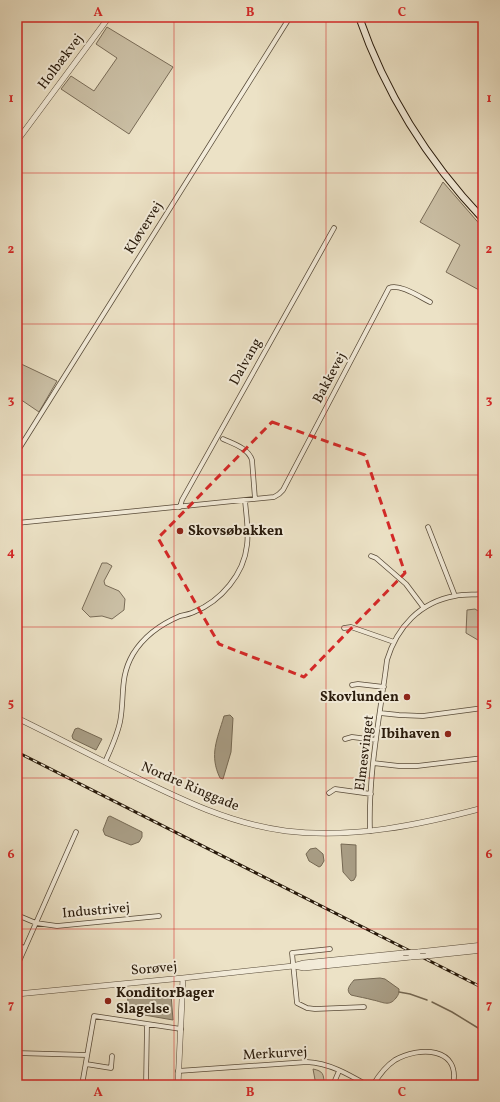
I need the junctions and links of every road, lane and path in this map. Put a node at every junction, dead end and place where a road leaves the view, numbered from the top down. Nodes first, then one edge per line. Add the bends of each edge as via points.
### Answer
1 (110, 17) edge
2 (290, 17) edge
3 (359, 17) edge
4 (17, 141) edge
5 (483, 219) edge
6 (334, 228) dead end
7 (430, 302) dead end
8 (223, 439) dead end
9 (17, 452) edge
10 (255, 499) junction
11 (245, 500) junction
12 (180, 507) junction
13 (17, 523) edge
14 (428, 527) dead end
15 (371, 556) dead end
16 (483, 594) edge
17 (455, 596) junction
18 (424, 608) junction
19 (344, 628) dead end
20 (394, 642) junction
21 (352, 685) dead end
22 (384, 687) junction
23 (483, 708) edge
24 (380, 713) junction
25 (17, 718) edge
26 (345, 739) dead end
27 (376, 740) junction
28 (483, 758) edge
29 (105, 762) junction
30 (373, 763) junction
31 (329, 793) dead end
32 (371, 794) junction
33 (483, 808) edge
34 (370, 831) junction
35 (76, 832) dead end
36 (17, 915) edge
37 (159, 916) dead end
38 (36, 924) junction
39 (17, 946) edge
40 (483, 946) edge
41 (25, 948) junction
42 (330, 949) dead end
43 (483, 950) edge
44 (17, 966) edge
45 (293, 966) junction
46 (183, 978) junction
47 (17, 994) edge
48 (364, 1007) dead end
49 (147, 1024) junction
50 (181, 1029) junction
51 (17, 1053) edge
52 (87, 1055) junction
53 (112, 1056) dead end
54 (86, 1064) junction
55 (178, 1071) junction
56 (339, 1071) junction
57 (82, 1085) edge
58 (146, 1085) edge
59 (178, 1085) edge
60 (333, 1085) edge
61 (367, 1085) edge
62 (373, 1085) edge
63 (453, 1085) edge

1 - 4 street, Holbækvej
2 - 9 street, Kløvervej
3 - 5 main road via 376,60 404,115 428,152
6 - 12 street, Dalvang
7 - 10 street, Bakkevej via 400,287 389,288 283,490 274,497
8 - 10 street via 250,454
10 - 11 street, Bakkevej
11 - 12 street, Bakkevej
11 - 29 street via 247,546 242,564 225,591 212,602 157,628 140,644 132,656 123,680 118,734
12 - 13 street, Bakkevej
14 - 17 street
15 - 18 street via 406,584
16 - 17 street, Elmesvinget
17 - 18 street, Elmesvinget
18 - 20 street, Elmesvinget via 406,622
19 - 20 street via 351,627
20 - 22 street, Elmesvinget via 387,660
21 - 22 street
22 - 24 street, Elmesvinget
23 - 24 street via 423,716
24 - 27 street, Elmesvinget
25 - 29 street, Nordre Ringgade
26 - 27 street via 352,737
27 - 30 street, Elmesvinget
28 - 30 street via 417,766
29 - 34 street, Nordre Ringgade via 205,810 254,825 305,832
30 - 32 street, Elmesvinget
31 - 32 street via 335,789
32 - 34 street, Elmesvinget
33 - 34 street, Nordre Ringgade via 434,821
35 - 38 street, Industrivej
36 - 38 street, Industrivej
37 - 38 street, Industrivej via 57,926
38 - 41 street, Industrivej
39 - 41 street
40 - 45 street, Sorøvej, bridge
41 - 44 street, Industrivej
42 - 45 street via 292,953
43 - 45 street, Sorøvej, bridge via 304,968
45 - 46 street, Sorøvej
45 - 48 street via 297,1003 315,1009
46 - 47 street, Sorøvej
46 - 50 street
49 - 50 street
49 - 52 street via 94,1016
49 - 58 street
50 - 55 street
51 - 52 street
52 - 54 street
53 - 54 street via 110,1068
54 - 57 street
55 - 56 street, Merkurvej via 307,1062
55 - 59 street
56 - 60 street
56 - 61 street, Merkurvej
62 - 63 street via 396,1060 422,1052 440,1054 451,1062 454,1070

